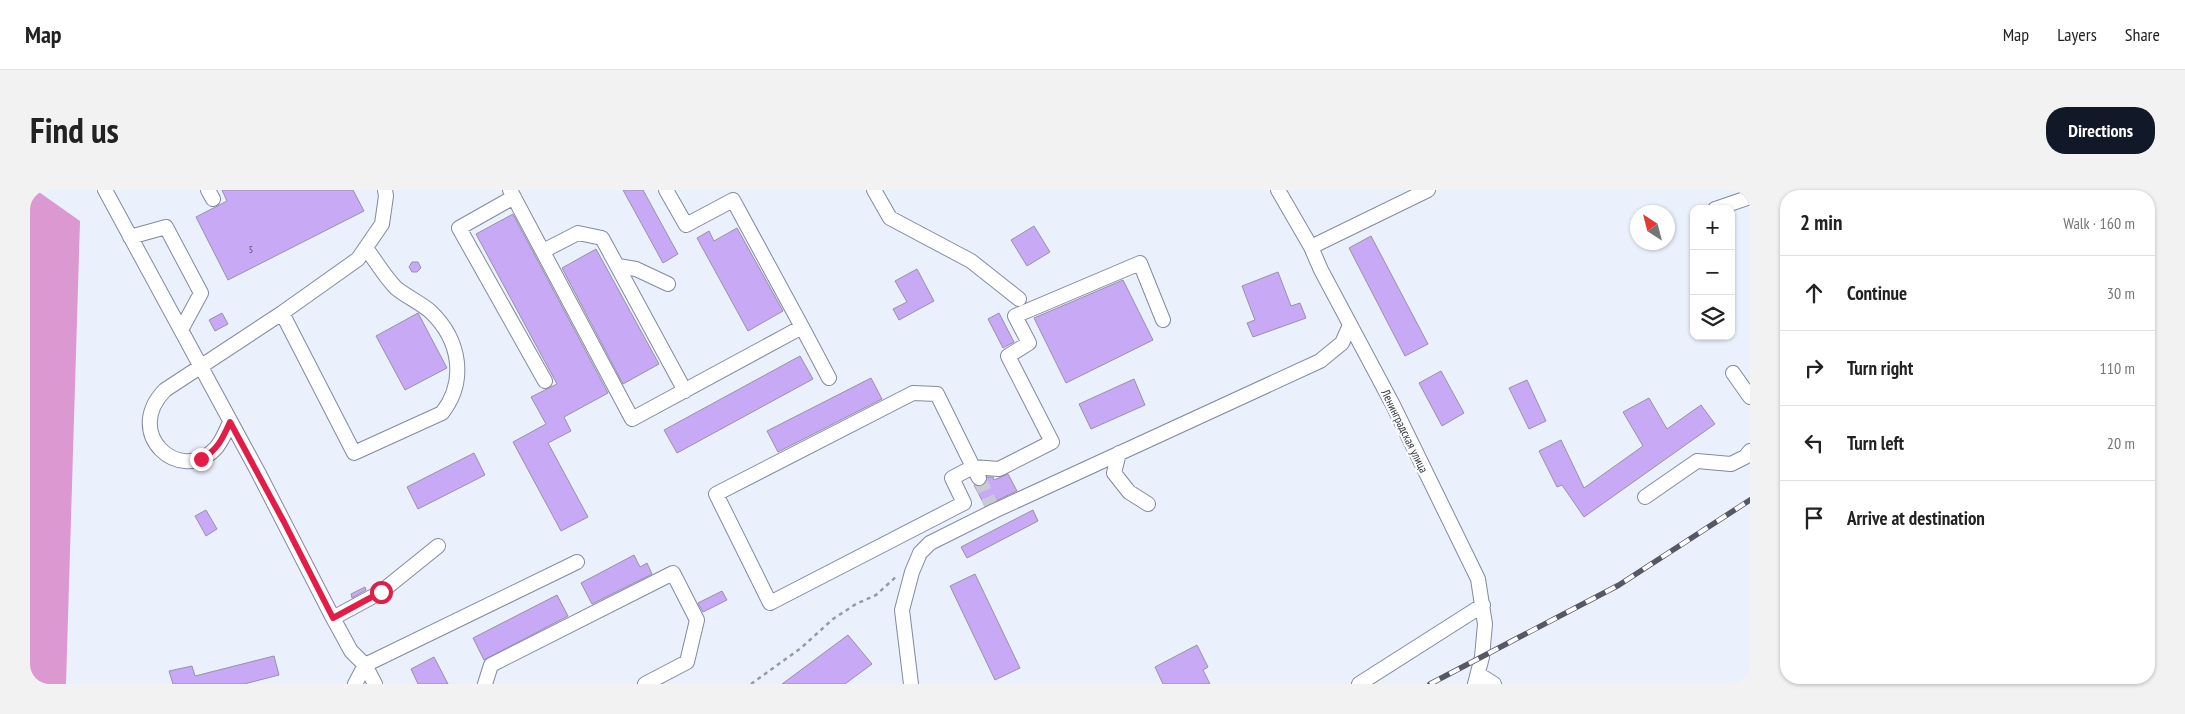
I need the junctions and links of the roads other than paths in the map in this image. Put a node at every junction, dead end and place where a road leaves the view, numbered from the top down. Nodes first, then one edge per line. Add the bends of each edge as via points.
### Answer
1 (105, 190) edge
2 (385, 190) edge
3 (666, 190) edge
4 (874, 190) edge
5 (1278, 190) edge
6 (1428, 190) edge
7 (512, 194) edge
8 (730, 195) edge
9 (1750, 196) edge
10 (1726, 205) edge
11 (130, 237) junction
12 (1311, 247) junction
13 (366, 248) junction
14 (543, 251) junction
15 (618, 266) junction
16 (668, 284) dead end
17 (1019, 299) dead end
18 (282, 313) junction
19 (1163, 320) dead end
20 (1350, 325) junction
21 (802, 328) junction
22 (181, 330) junction
23 (200, 366) junction
24 (1733, 373) dead end
25 (829, 378) dead end
26 (545, 381) dead end
27 (685, 390) junction
28 (1750, 397) edge
29 (230, 422) junction
30 (1750, 451) edge
31 (1120, 453) junction
32 (976, 473) junction
33 (1645, 497) dead end
34 (1148, 504) dead end
35 (438, 546) dead end
36 (577, 562) dead end
37 (1483, 605) junction
38 (333, 618) junction
39 (365, 665) junction
40 (1476, 679) edge
41 (355, 684) edge
42 (375, 684) edge
43 (485, 684) edge
44 (645, 684) edge
45 (911, 684) edge
46 (1359, 684) edge
47 (1494, 684) edge

1 - 11 street
2 - 13 street via 382,224
3 - 8 street via 686,225
4 - 17 street via 890,218 971,261
5 - 12 street, Ленинградская улица
6 - 12 street
7 - 14 street
7 - 26 street via 459,228
8 - 21 street
9 - 10 street
11 - 22 street
11 - 22 street via 166,227 201,293
12 - 20 street, Ленинградская улица
13 - 18 street via 358,259
13 - 18 street via 396,287 431,312 449,335 457,356 458,380 451,402 442,413 354,453
14 - 15 street via 578,233 602,238
14 - 27 street via 632,419
15 - 16 street via 636,269
15 - 27 street
18 - 23 street
19 - 32 street via 1140,263 1015,316 1029,343 1008,356 1052,442 999,469
20 - 31 street via 1342,343 1320,361
20 - 37 street, Ленинградская улица via 1470,560
21 - 25 street
21 - 27 street
22 - 23 street
23 - 29 street
23 - 29 street via 156,399 149,419 153,440 168,456 193,461 215,450
24 - 28 street
29 - 38 street
30 - 33 street via 1731,464 1697,461
31 - 34 street via 1114,473 1129,492
31 - 45 street via 992,508 930,543 920,553 902,610
32 - 32 street via 952,478 964,503 770,603 716,494 913,393 937,394
35 - 38 street via 381,592
36 - 39 street
37 - 40 street, Ленинградская улица via 1482,657
37 - 46 street
38 - 39 street via 351,651
39 - 41 street
39 - 42 street
40 - 47 street
43 - 44 street via 491,665 673,573 697,620 687,662

